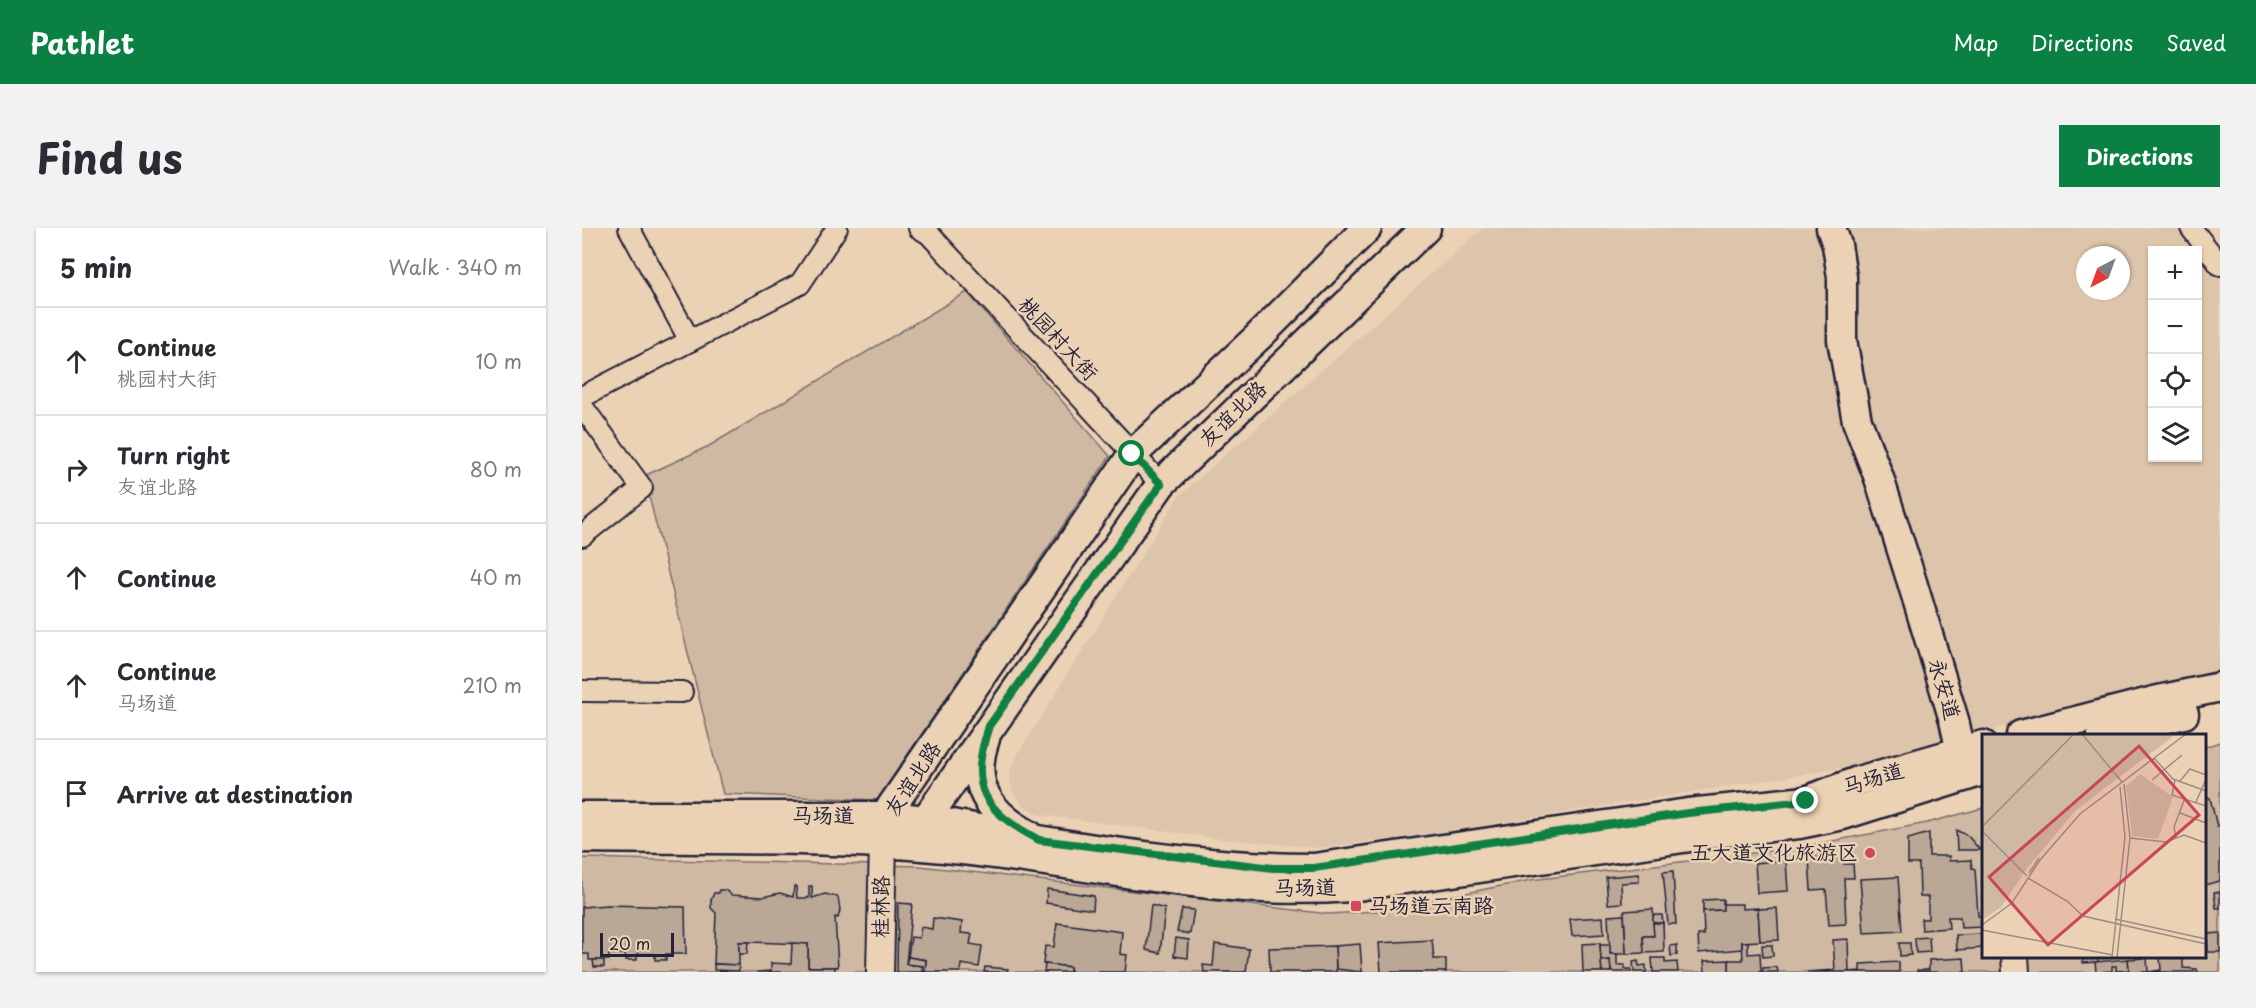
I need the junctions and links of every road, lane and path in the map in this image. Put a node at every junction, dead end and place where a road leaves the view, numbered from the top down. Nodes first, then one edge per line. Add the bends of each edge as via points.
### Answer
1 (629, 228) edge
2 (837, 228) edge
3 (920, 228) edge
4 (1367, 228) edge
5 (1426, 228) edge
6 (1831, 228) edge
7 (1849, 228) edge
8 (2191, 228) edge
9 (2220, 265) edge
10 (690, 341) junction
11 (582, 397) edge
12 (582, 405) edge
13 (1132, 454) junction
14 (1161, 484) junction
15 (582, 536) edge
16 (2220, 687) edge
17 (582, 691) edge
18 (682, 693) dead end
19 (2220, 706) edge
20 (989, 726) junction
21 (2025, 734) edge
22 (2106, 734) edge
23 (1979, 760) edge
24 (582, 816) edge
25 (926, 819) junction
26 (884, 829) junction
27 (582, 838) edge
28 (1039, 840) junction
29 (2015, 957) edge
30 (880, 972) edge
31 (2016, 972) edge

1 - 10 street
2 - 10 street via 801,284
3 - 13 street, 桃园村大街
4 - 13 main road, 友谊北路 via 1258,337
5 - 14 main road, 友谊北路
6 - 23 main road, 永安道 via 1842,277 1842,340 1857,421 1879,478 1954,720
7 - 23 main road, 永安道 via 1855,276 1855,332 1865,401 1893,476
8 - 9 street
10 - 11 street
12 - 15 street via 642,488
13 - 14 street, 桃园村大街
13 - 26 main road, 友谊北路
14 - 20 main road, 友谊北路
16 - 21 main road
17 - 18 street
19 - 22 main road
20 - 25 main road, 友谊北路
20 - 28 main road via 980,754 979,779 990,805 1015,827
23 - 26 main road, 马场道 via 1844,815 1799,824 1317,890 1239,887 965,850
23 - 28 main road, 马场道 via 1858,781 1806,801 1688,813 1314,868 1222,863
24 - 26 main road, 马场道
25 - 26 main road, 友谊北路
25 - 28 main road, 马场道
26 - 27 main road, 马场道
26 - 30 street, 桂林路
29 - 31 street

